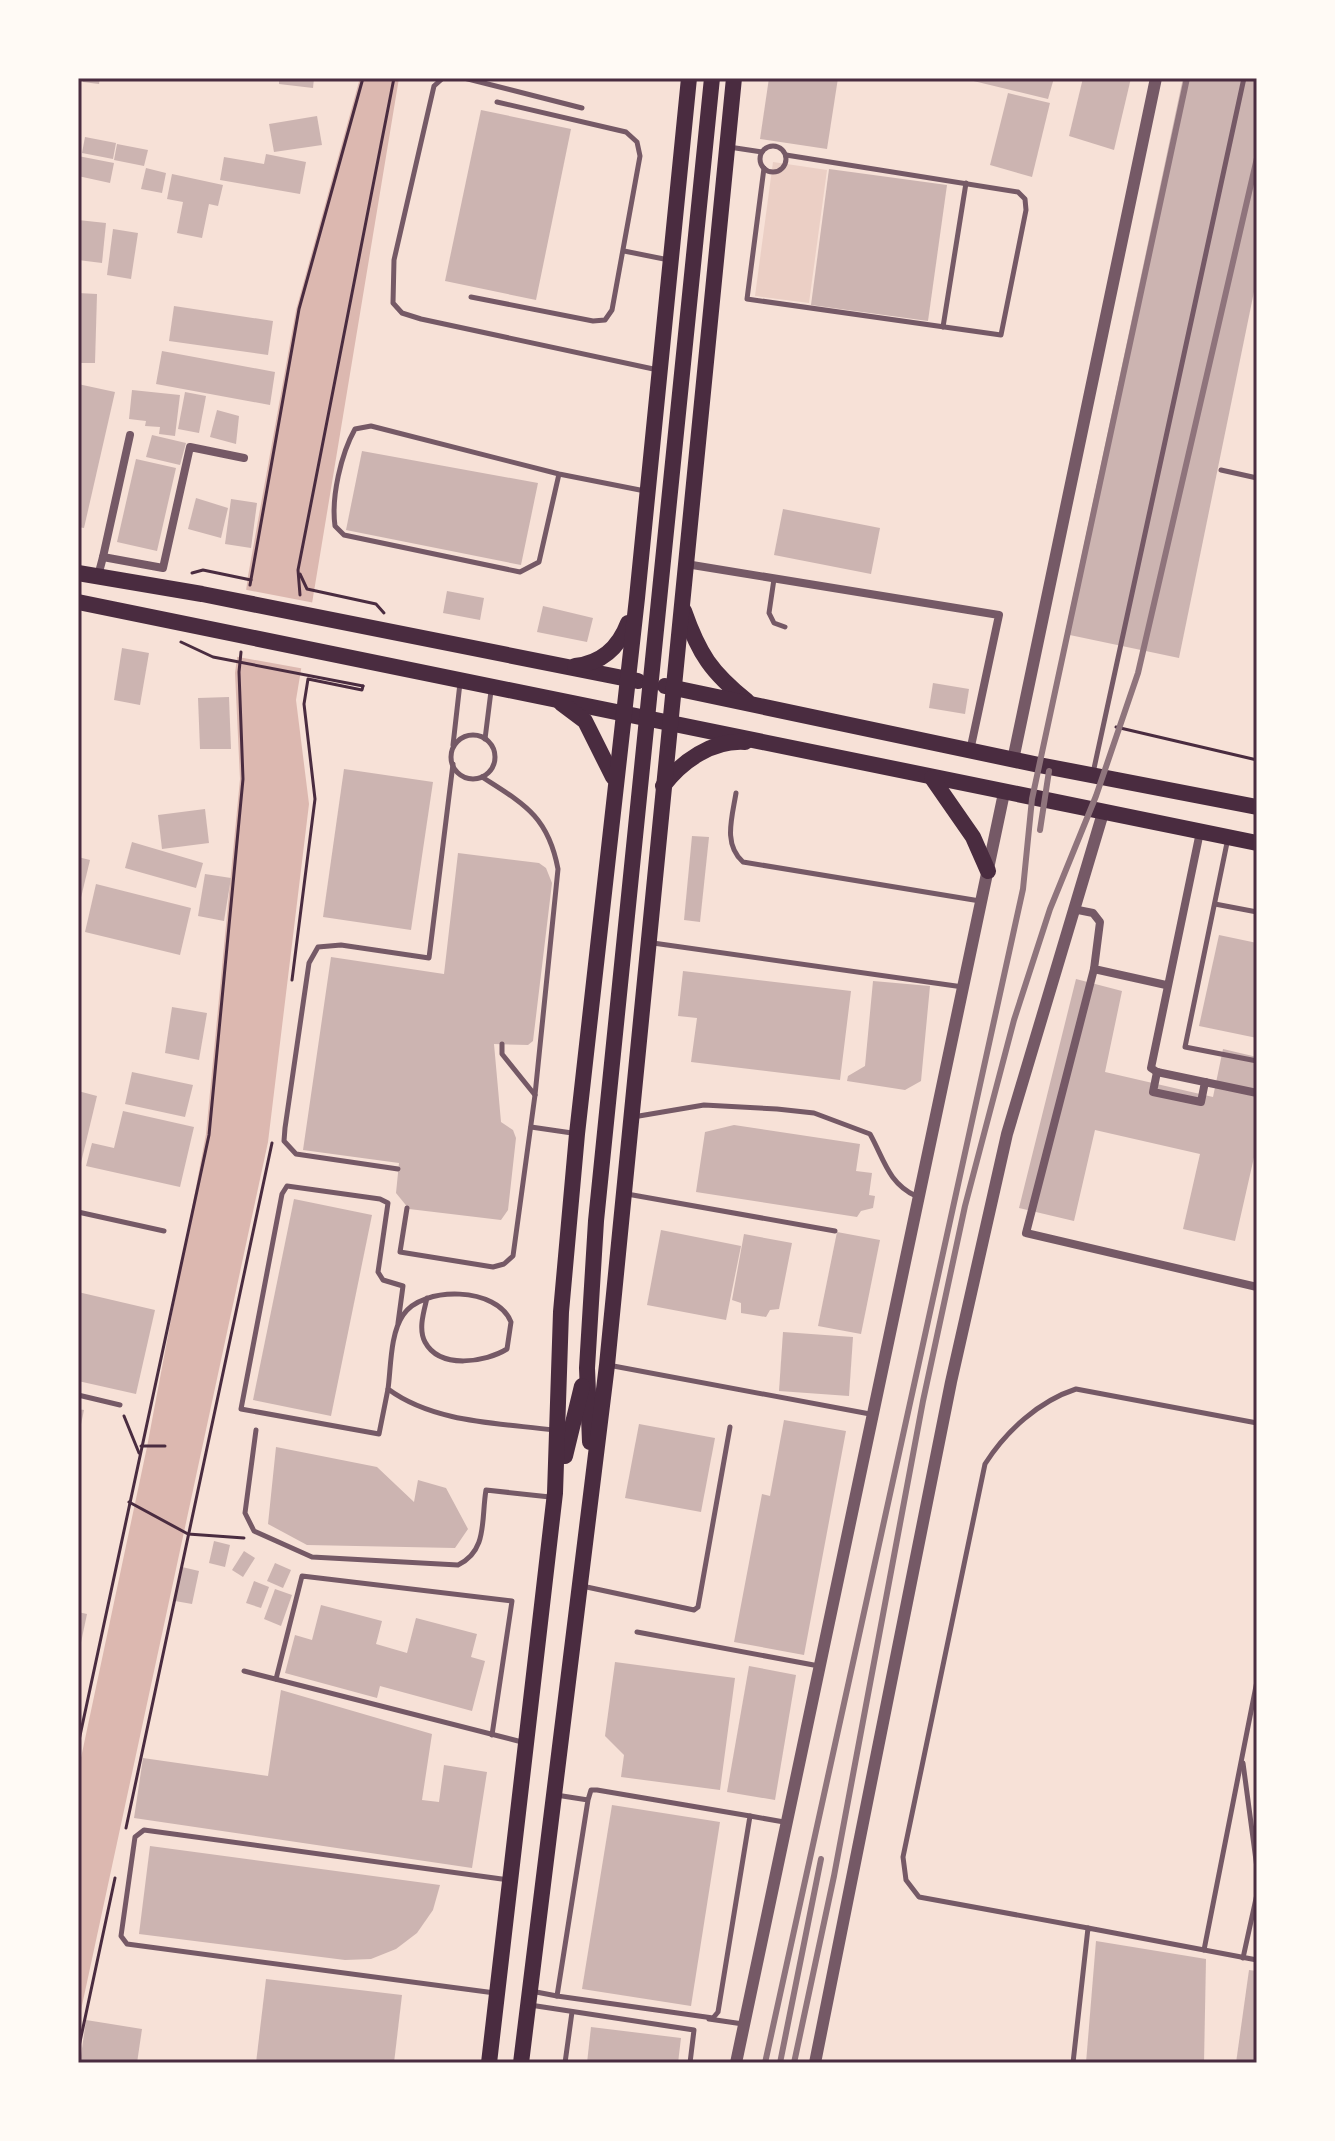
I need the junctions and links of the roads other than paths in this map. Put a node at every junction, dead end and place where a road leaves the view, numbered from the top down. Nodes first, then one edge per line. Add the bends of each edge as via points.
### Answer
1 (443, 78) edge
2 (464, 78) edge
3 (689, 78) edge
4 (712, 78) edge
5 (734, 78) edge
6 (1156, 78) edge
7 (1244, 78) edge
8 (497, 102) dead end
9 (582, 108) dead end
10 (728, 147) junction
11 (762, 152) junction
12 (786, 155) junction
13 (764, 168) junction
14 (966, 183) junction
15 (624, 251) junction
16 (670, 260) junction
17 (471, 297) dead end
18 (943, 327) junction
19 (659, 370) junction
20 (130, 435) dead end
21 (244, 458) dead end
22 (1221, 470) dead end
23 (650, 471) junction
24 (559, 474) junction
25 (1257, 478) edge
26 (696, 481) junction
27 (648, 492) junction
28 (103, 557) junction
29 (686, 564) junction
30 (78, 573) edge
31 (98, 576) junction
32 (774, 578) junction
33 (637, 598) junction
34 (78, 602) edge
35 (682, 605) junction
36 (785, 627) dead end
37 (566, 667) junction
38 (460, 679) junction
39 (627, 679) junction
40 (491, 686) junction
41 (674, 687) junction
42 (553, 698) junction
43 (752, 704) junction
44 (622, 714) junction
45 (669, 722) junction
46 (485, 739) junction
47 (774, 744) junction
48 (452, 750) junction
49 (970, 751) junction
50 (1013, 760) junction
51 (453, 764) junction
52 (1092, 775) junction
53 (482, 777) junction
54 (932, 778) junction
55 (615, 782) junction
56 (663, 786) junction
57 (736, 793) dead end
58 (1004, 793) junction
59 (1257, 807) edge
60 (1103, 813) junction
61 (1200, 832) junction
62 (1228, 837) junction
63 (1257, 843) edge
64 (988, 871) junction
65 (982, 901) junction
66 (1215, 904) junction
67 (1073, 909) junction
68 (1257, 912) edge
69 (600, 930) junction
70 (649, 938) junction
71 (1094, 969) junction
72 (1166, 985) junction
73 (963, 987) junction
74 (502, 1044) dead end
75 (1257, 1061) edge
76 (1157, 1072) junction
77 (1205, 1082) junction
78 (1257, 1093) edge
79 (535, 1095) junction
80 (631, 1117) junction
81 (531, 1127) junction
82 (577, 1134) junction
83 (398, 1169) dead end
84 (626, 1194) junction
85 (917, 1196) junction
86 (407, 1208) dead end
87 (78, 1212) edge
88 (164, 1231) dead end
89 (835, 1231) dead end
90 (1257, 1287) edge
91 (427, 1298) junction
92 (398, 1323) junction
93 (607, 1365) junction
94 (587, 1368) junction
95 (388, 1389) junction
96 (78, 1395) edge
97 (120, 1405) road end
98 (873, 1414) junction
99 (1257, 1423) edge
100 (730, 1427) dead end
101 (256, 1430) dead end
102 (559, 1431) junction
103 (592, 1494) junction
104 (555, 1495) junction
105 (581, 1586) junction
106 (637, 1632) dead end
107 (820, 1667) junction
108 (244, 1671) dead end
109 (276, 1679) junction
110 (1257, 1681) edge
111 (492, 1735) junction
112 (524, 1742) junction
113 (1242, 1758) junction
114 (555, 1795) junction
115 (588, 1800) junction
116 (750, 1816) junction
117 (786, 1823) junction
118 (1257, 1868) edge
119 (512, 1880) junction
120 (1257, 1894) edge
121 (1088, 1928) junction
122 (1204, 1950) junction
123 (1243, 1958) junction
124 (1257, 1960) edge
125 (496, 1993) junction
126 (557, 1996) junction
127 (530, 1998) junction
128 (572, 2012) junction
129 (706, 2019) junction
130 (744, 2024) junction
131 (489, 2063) edge
132 (521, 2063) edge
133 (565, 2063) edge
134 (690, 2063) edge
135 (736, 2063) edge
136 (815, 2063) edge
137 (1073, 2063) edge

1 - 19 lane via 434,86 398,245 393,303 402,313 421,319
2 - 9 lane
3 - 16 main road
4 - 94 main road via 596,1221
5 - 10 main road
6 - 50 street
7 - 52 lane
8 - 15 lane via 626,132 637,142 640,156
10 - 11 lane
10 - 26 main road
11 - 12 lane via 773,145
11 - 13 lane
12 - 13 lane via 780,170
12 - 14 lane
13 - 18 lane via 747,299
14 - 18 lane
14 - 18 lane via 1018,192 1026,210 1001,335
15 - 16 lane
15 - 17 lane via 612,310 605,320
16 - 19 main road
19 - 23 main road
20 - 28 street
21 - 28 street via 190,447 163,568
22 - 25 lane
23 - 26 main road via 664,494 689,491
23 - 27 main road
24 - 24 lane via 371,426 355,429 347,443 335,526 344,535 520,572 539,562
24 - 27 lane
26 - 29 main road
27 - 33 main road
28 - 31 street
29 - 32 street
29 - 35 main road
30 - 31 main road
31 - 37 main road
32 - 36 lane via 769,613 774,623
32 - 49 street via 999,615
33 - 37 main road via 617,646 584,665
33 - 39 main road
34 - 38 main road
35 - 41 main road
35 - 43 main road via 697,649 726,684
37 - 39 main road
38 - 40 main road
38 - 48 lane
39 - 41 main road
39 - 44 main road
40 - 42 main road
40 - 46 lane
41 - 43 main road
41 - 45 main road
42 - 44 main road
42 - 55 main road via 585,721
43 - 49 main road
44 - 45 main road
44 - 55 main road
45 - 47 main road
45 - 56 main road
46 - 48 lane via 468,735
46 - 53 lane via 494,761
47 - 54 main road
47 - 56 main road via 739,741 703,751 677,767
48 - 51 lane
49 - 50 main road
50 - 52 main road
51 - 53 lane via 462,775
51 - 83 lane via 429,958 341,945 318,947 309,963 285,1128 284,1141 296,1154
52 - 59 main road
53 - 79 lane via 536,815 553,842 558,869
54 - 58 main road
54 - 64 main road via 973,837
55 - 69 main road
56 - 70 main road
57 - 65 lane via 729,841 743,862
58 - 60 main road
58 - 64 street
60 - 61 main road
60 - 67 street
61 - 62 main road
61 - 72 street
62 - 63 main road
62 - 66 lane
64 - 65 street
65 - 73 street
66 - 68 lane
66 - 75 lane via 1185,1047
67 - 71 street via 1093,913 1100,922
67 - 136 street via 1007,1134 954,1367
69 - 70 main road via 621,912 639,918
69 - 82 main road
70 - 73 lane
70 - 80 main road
71 - 72 street
71 - 90 street via 1026,1233
72 - 76 street via 1150,1062
73 - 85 street
74 - 79 lane via 502,1054
76 - 77 street
76 - 77 street via 1153,1092 1201,1102
77 - 78 street
79 - 81 lane
80 - 84 main road
80 - 85 lane via 704,1105 814,1113 870,1134 900,1189
81 - 82 lane
81 - 86 lane via 517,1243 504,1264 493,1267 400,1252
82 - 102 main road via 561,1312
84 - 89 lane
84 - 93 main road
85 - 98 street
87 - 88 lane
91 - 91 lane via 459,1294 502,1308 511,1322 507,1349 491,1359 441,1356 422,1333
91 - 92 lane via 413,1304
92 - 95 lane
92 - 95 lane via 403,1286 383,1280 378,1272 388,1203 287,1186 241,1409 379,1434
93 - 98 lane
93 - 103 main road
94 - 103 main road
94 - 104 main road
95 - 102 lane via 422,1408
96 - 97 lane
98 - 107 street
99 - 121 lane via 1076,1389 1056,1396 1001,1439 985,1464 905,1843 906,1880 919,1897
100 - 105 lane via 698,1607
101 - 104 lane via 248,1524 312,1557 458,1565 480,1546 486,1490
102 - 104 main road
103 - 105 main road
104 - 112 main road
105 - 114 main road
106 - 107 lane
107 - 117 street
108 - 109 lane
109 - 111 lane
109 - 111 lane via 302,1576 512,1601
110 - 113 lane
111 - 112 lane
112 - 119 main road
113 - 118 lane
113 - 122 lane
114 - 115 lane
114 - 127 main road
115 - 116 lane via 591,1790 597,1790
115 - 126 lane
116 - 117 lane
116 - 129 lane via 718,2012
117 - 130 street
119 - 125 main road
119 - 125 lane via 144,1830 135,1837 121,1936 127,1944
120 - 123 lane
121 - 122 lane
121 - 137 lane
122 - 123 lane
123 - 124 lane
125 - 131 main road
126 - 127 lane
126 - 129 lane
127 - 128 lane
127 - 132 main road
128 - 133 lane
128 - 134 lane via 694,2030
129 - 130 lane
130 - 135 street

